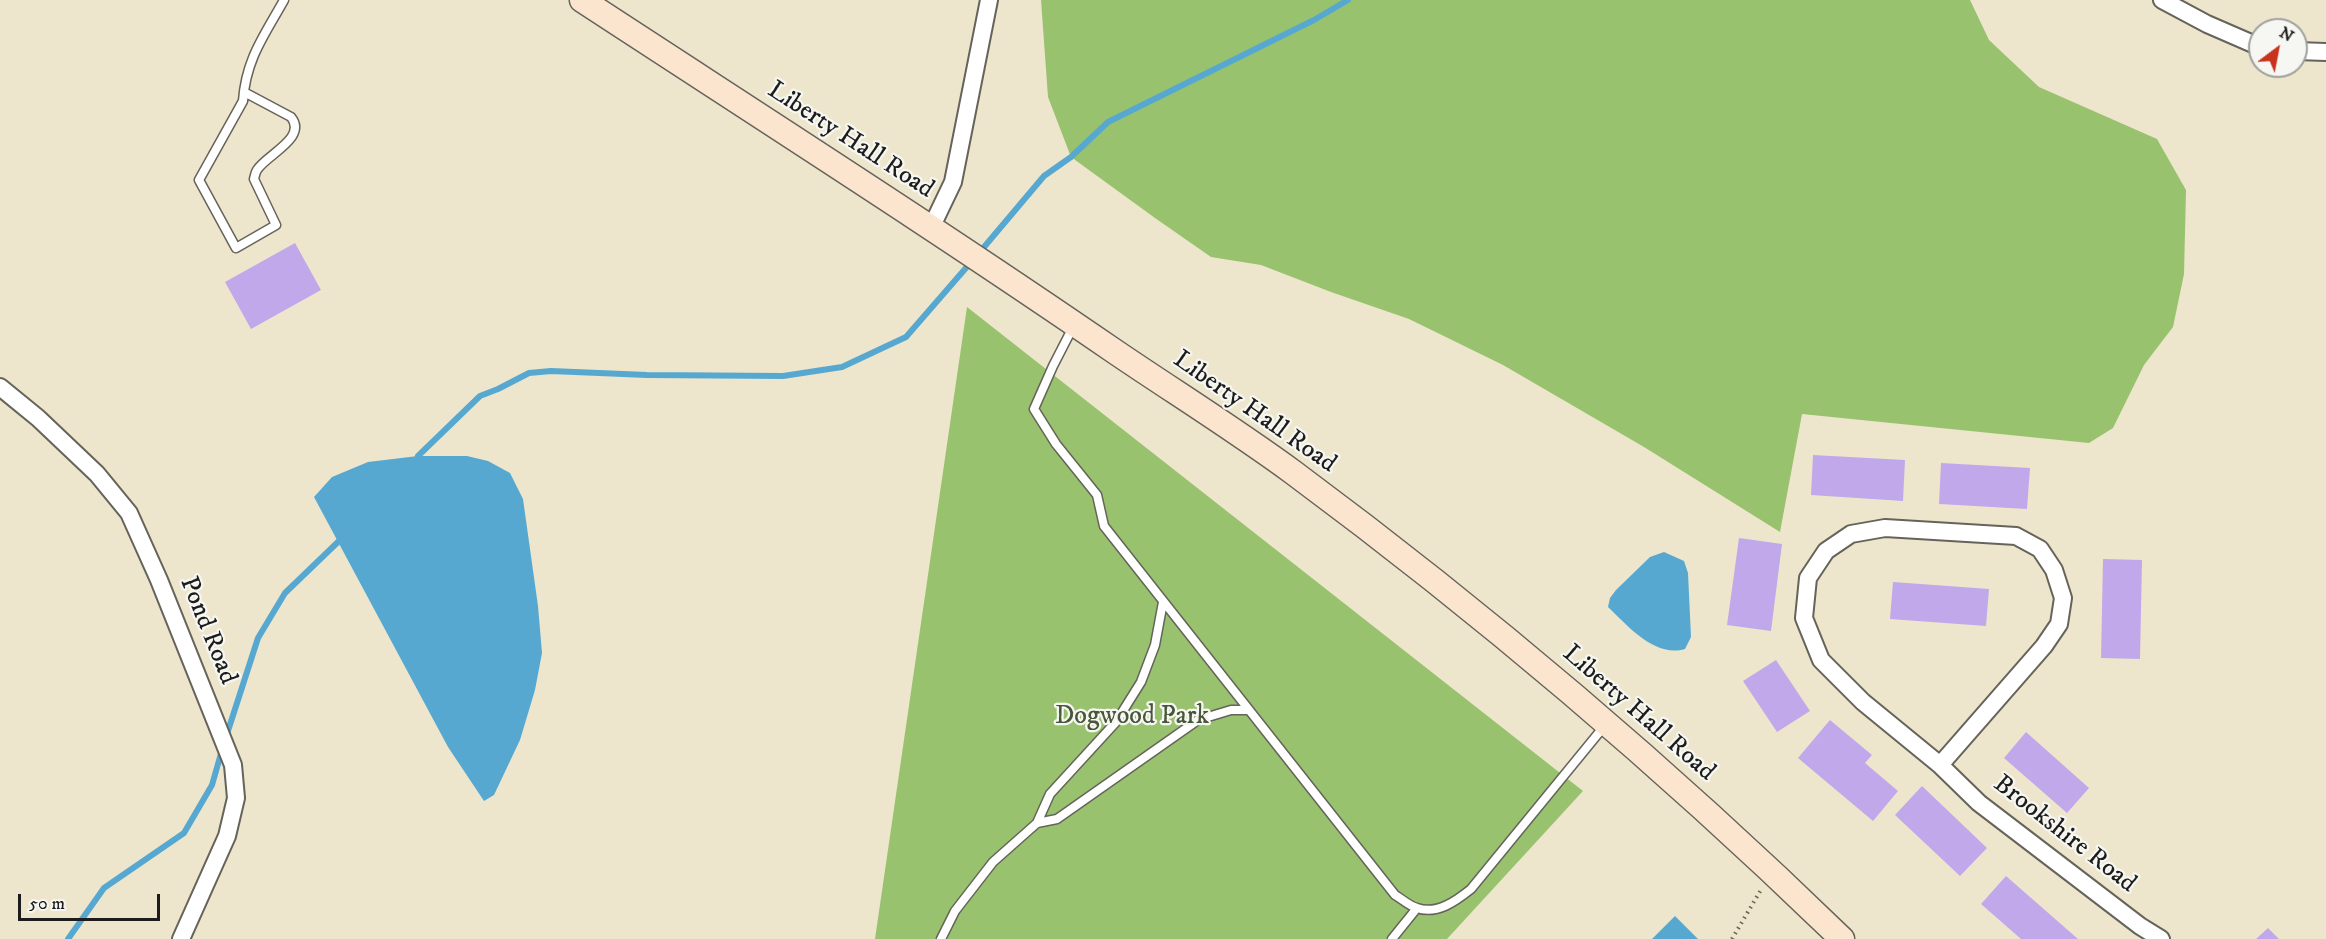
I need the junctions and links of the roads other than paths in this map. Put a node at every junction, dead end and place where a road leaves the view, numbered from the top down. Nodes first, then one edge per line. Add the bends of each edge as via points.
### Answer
1 (284, 0) edge
2 (582, 0) edge
3 (989, 0) edge
4 (2162, 0) edge
5 (2248, 42) edge
6 (2308, 51) edge
7 (2326, 52) edge
8 (244, 92) junction
9 (931, 228) junction
10 (1075, 324) junction
11 (0, 387) edge
12 (1163, 602) junction
13 (1249, 710) junction
14 (1607, 723) junction
15 (1940, 765) junction
16 (1037, 823) junction
17 (1417, 908) junction
18 (181, 939) edge
19 (941, 939) edge
20 (1392, 939) edge
21 (1842, 939) edge
22 (2161, 939) edge

1 - 8 lane via 251,59
2 - 9 main road, Liberty Hall Road
3 - 9 street via 953,182
4 - 5 street
6 - 7 street
8 - 8 lane via 243,101 199,180 236,248 276,225 254,179 257,169 295,131 291,117
9 - 10 main road, Liberty Hall Road
10 - 12 lane via 1034,409 1097,495 1104,526
10 - 14 main road, Liberty Hall Road via 1289,470 1380,538
11 - 18 street, Pond Road via 97,474 129,513 234,765 236,798 227,836
12 - 13 lane
12 - 16 lane via 1155,645 1141,682 1116,722 1050,794
13 - 16 lane via 1231,710 1198,720 1057,819
13 - 17 lane via 1395,895
14 - 17 lane via 1471,889 1457,901 1436,909
14 - 21 main road, Liberty Hall Road via 1772,870
15 - 15 street, Brookshire Road via 2059,624 2063,598 2054,570 2040,549 2016,536 1885,528 1851,534 1826,551 1808,578 1804,618 1821,660 1863,702
15 - 22 street, Brookshire Road via 1979,803
16 - 19 lane via 993,862 955,911
17 - 20 lane

